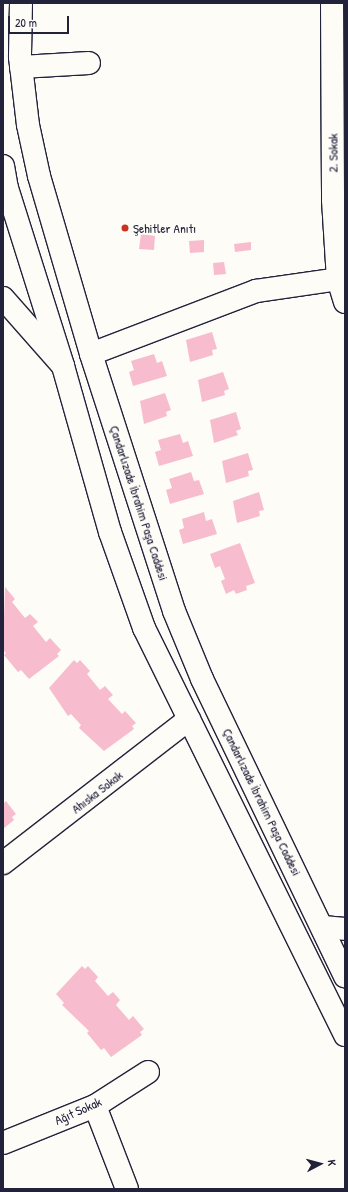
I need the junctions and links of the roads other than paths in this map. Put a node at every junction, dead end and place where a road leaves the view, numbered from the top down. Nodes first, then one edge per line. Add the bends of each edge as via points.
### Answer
1 (21, 3) edge
2 (332, 3) edge
3 (89, 63) dead end
4 (21, 67) junction
5 (3, 166) edge
6 (39, 176) junction
7 (5, 188) edge
8 (338, 279) junction
9 (3, 298) edge
10 (345, 302) edge
11 (91, 354) junction
12 (63, 366) junction
13 (189, 719) junction
14 (3, 863) edge
15 (323, 927) junction
16 (345, 929) edge
17 (345, 976) edge
18 (345, 1035) edge
19 (148, 1072) dead end
20 (96, 1106) junction
21 (3, 1142) edge
22 (127, 1189) edge

1 - 4 main road, Çandarlızade İbrahim Paşa Caddesi
2 - 8 main road, 2. Sokak via 333,200
3 - 4 main road
4 - 6 main road, Çandarlızade İbrahim Paşa Caddesi via 28,125
5 - 7 main road
6 - 7 main road
6 - 11 main road, Çandarlızade İbrahim Paşa Caddesi
7 - 12 main road
8 - 10 main road, 2. Sokak
8 - 11 main road via 256,292
9 - 12 main road
11 - 15 main road, Çandarlızade İbrahim Paşa Caddesi via 174,611 202,679
12 - 13 main road via 110,532 144,628
13 - 14 main road, Ahıska Sokak
13 - 18 main road
15 - 16 main road
15 - 17 main road, Çandarlızade İbrahim Paşa Caddesi
19 - 20 main road, Ağıt Sokak
20 - 21 main road, Ağıt Sokak
20 - 22 main road

